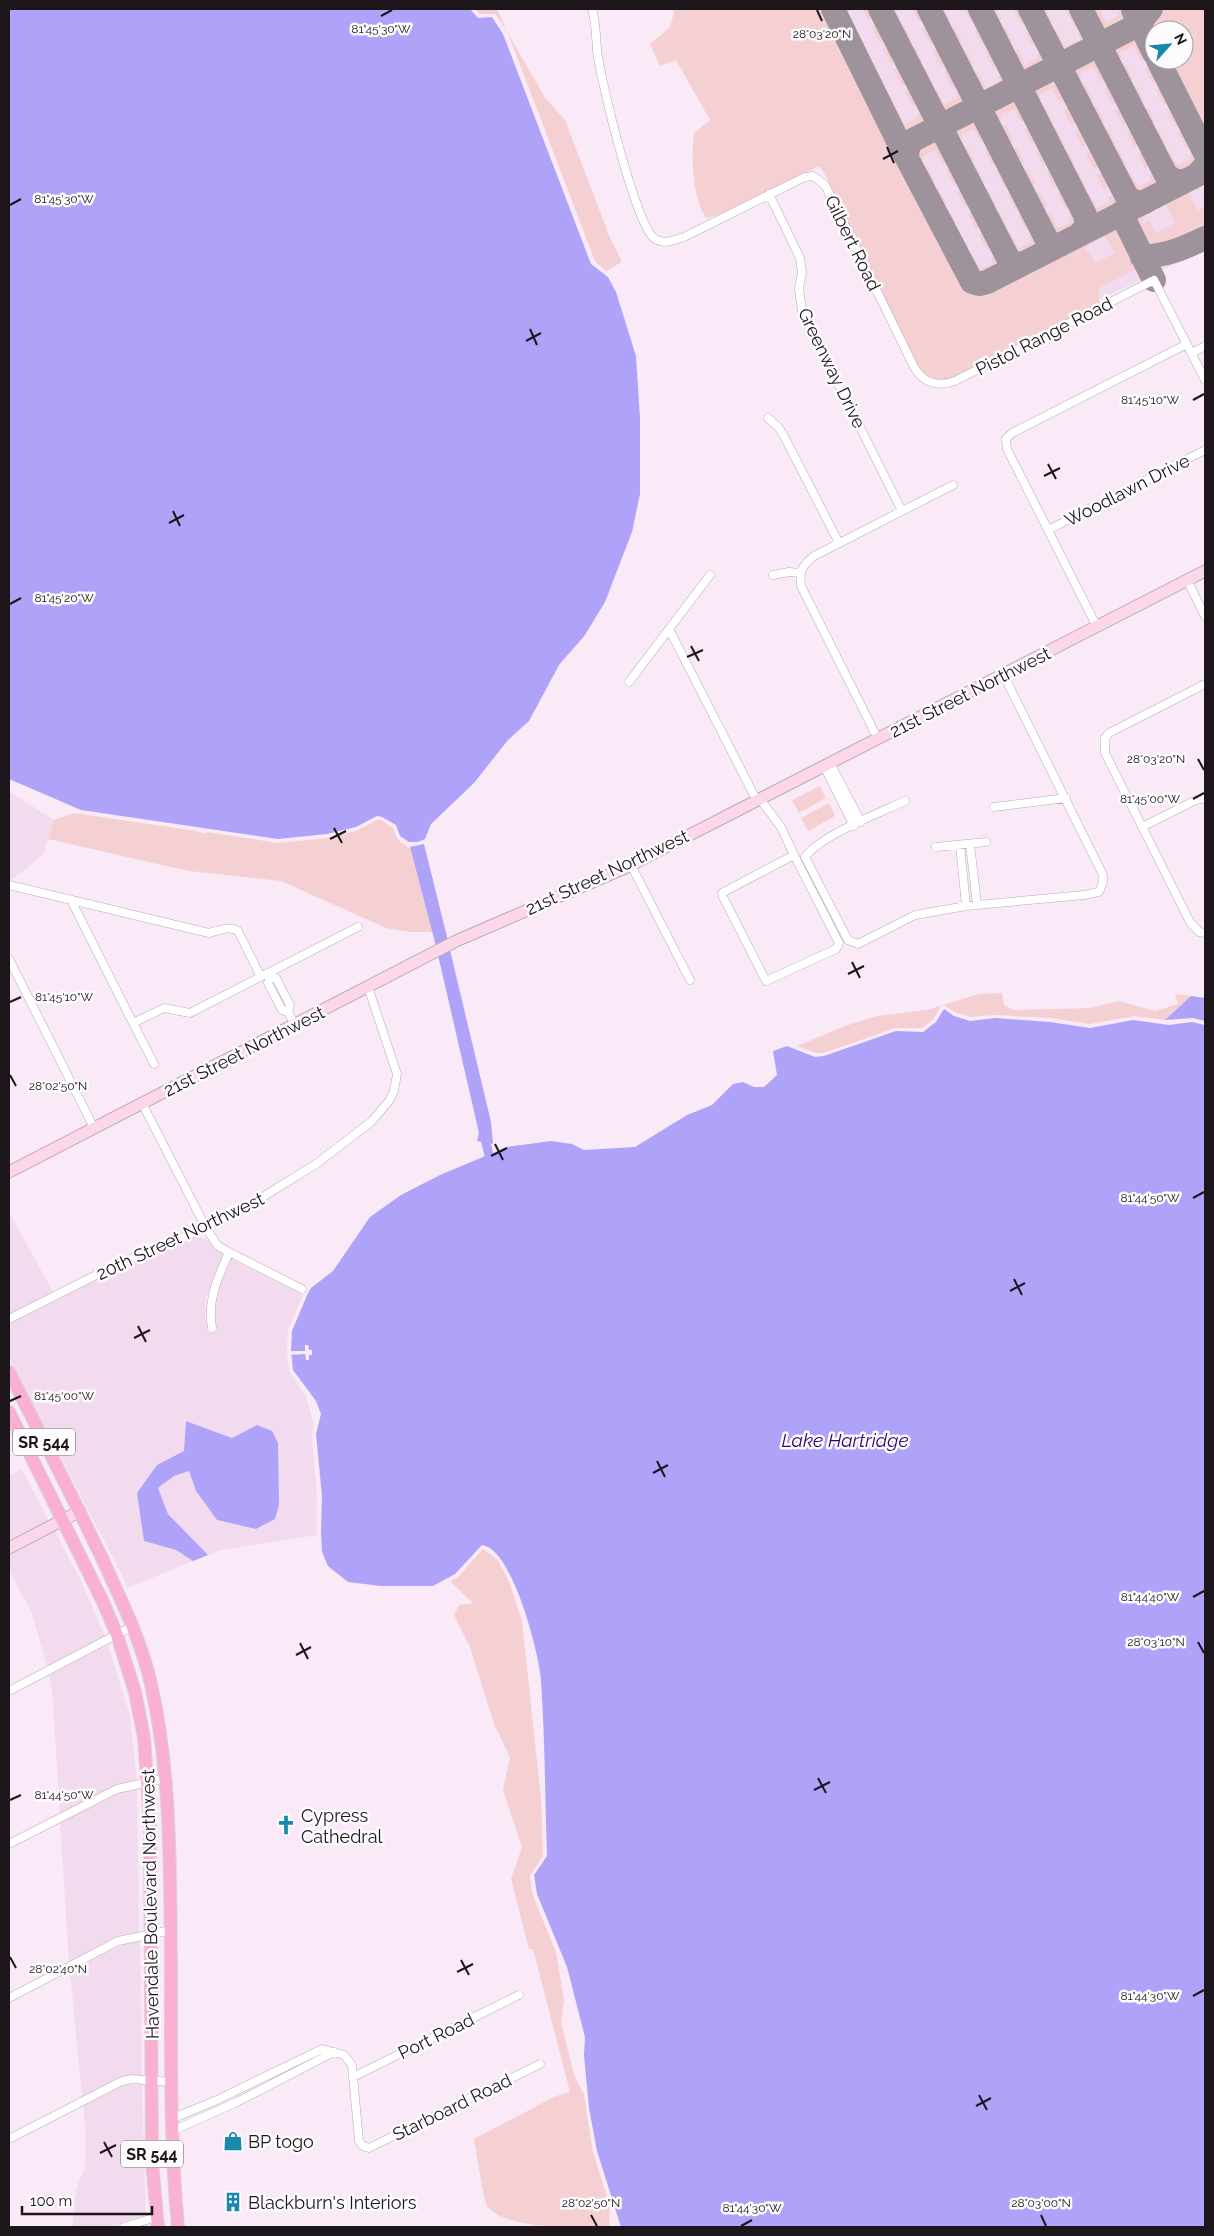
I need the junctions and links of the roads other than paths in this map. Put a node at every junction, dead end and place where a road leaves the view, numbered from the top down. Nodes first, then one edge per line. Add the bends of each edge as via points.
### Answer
1 (592, 9) edge
2 (769, 194) junction
3 (1187, 344) junction
4 (1205, 346) edge
5 (1192, 353) junction
6 (1205, 380) edge
7 (931, 383) joint
8 (768, 418) dead end
9 (1205, 450) edge
10 (954, 484) dead end
11 (902, 511) junction
12 (1048, 530) junction
13 (839, 543) junction
14 (1205, 571) edge
15 (800, 573) junction
16 (773, 575) dead end
17 (710, 576) dead end
18 (1187, 580) junction
19 (1205, 616) edge
20 (1097, 627) junction
21 (669, 629) junction
22 (1003, 674) junction
23 (629, 682) dead end
24 (1205, 684) edge
25 (878, 739) junction
26 (827, 764) junction
27 (1066, 798) junction
28 (1205, 798) edge
29 (759, 800) junction
30 (905, 801) dead end
31 (994, 807) dead end
32 (857, 824) junction
33 (1142, 827) junction
34 (986, 842) dead end
35 (970, 844) junction
36 (960, 845) junction
37 (936, 847) dead end
38 (794, 855) junction
39 (631, 865) junction
40 (9, 885) edge
41 (71, 900) junction
42 (966, 906) junction
43 (977, 906) junction
44 (358, 927) dead end
45 (1205, 933) edge
46 (9, 958) edge
47 (270, 975) junction
48 (261, 977) junction
49 (690, 980) dead end
50 (368, 988) junction
51 (288, 1000) junction
52 (280, 1005) junction
53 (288, 1012) junction
54 (133, 1023) junction
55 (295, 1025) junction
56 (154, 1064) dead end
57 (142, 1103) junction
58 (94, 1128) junction
59 (9, 1172) edge
60 (206, 1228) junction
61 (229, 1252) junction
62 (302, 1289) dead end
63 (9, 1319) edge
64 (212, 1328) dead end
65 (9, 1372) edge
66 (9, 1412) edge
67 (80, 1511) junction
68 (63, 1520) junction
69 (9, 1548) edge
70 (133, 1626) junction
71 (117, 1635) junction
72 (9, 1690) edge
73 (166, 1778) junction
74 (148, 1782) junction
75 (9, 1844) edge
76 (171, 1930) junction
77 (152, 1934) junction
78 (519, 1995) dead end
79 (9, 1998) edge
80 (334, 2052) junction
81 (540, 2064) dead end
82 (353, 2077) junction
83 (153, 2080) junction
84 (171, 2082) junction
85 (172, 2125) junction
86 (9, 2139) edge
87 (159, 2224) edge
88 (124, 2227) edge
89 (178, 2227) edge

1 - 2 street, Gilbert Road via 611,120 650,236 656,241 668,242 684,237
2 - 7 street, Gilbert Road via 805,177 812,176 825,185 914,367 924,380
2 - 11 street, Greenway Drive via 800,258 802,311
3 - 5 street
3 - 7 street, Pistol Range Road via 1154,280 955,381
3 - 12 street via 1012,433 1005,442
4 - 5 street
5 - 6 street
8 - 13 street via 785,438
9 - 12 street, Woodlawn Drive
10 - 11 street
11 - 13 street
12 - 20 street
13 - 15 street via 814,556
14 - 18 street, 21st Street Northwest
15 - 16 street
15 - 25 street via 801,586
17 - 21 street
18 - 19 street
18 - 20 street, 21st Street Northwest
20 - 22 street, 21st Street Northwest
21 - 23 street
21 - 29 street
22 - 25 street, 21st Street Northwest
22 - 27 street
24 - 33 street via 1105,738 1104,753
25 - 26 street, 21st Street Northwest
26 - 29 street, 21st Street Northwest
26 - 32 street
27 - 31 street
27 - 43 street via 1103,875 1099,892
28 - 33 street
29 - 38 street via 781,827
29 - 39 street, 21st Street Northwest
30 - 32 street
32 - 42 street via 811,848 805,857 848,940 858,944 915,915
33 - 45 street via 1190,922 1199,932
34 - 35 street
35 - 36 street
35 - 43 street
36 - 37 street
36 - 42 street
38 - 38 street via 722,894 766,981 836,949 839,943
39 - 49 street
39 - 50 street, 21st Street Northwest via 456,942
40 - 41 street
41 - 48 street via 208,933 234,929 238,931
41 - 54 street
42 - 43 street
44 - 47 street
46 - 58 street
47 - 48 street
47 - 51 street via 276,978
47 - 52 street via 268,982
48 - 54 street via 190,1013 164,1008
50 - 55 street, 21st Street Northwest
50 - 60 street, 20th Street Northwest via 397,1074 389,1101 371,1122 316,1164 258,1201
51 - 52 street
51 - 53 street
52 - 53 street
53 - 55 street
54 - 56 street
55 - 57 street, 21st Street Northwest
57 - 58 street, 21st Street Northwest
57 - 60 street
58 - 59 street, 21st Street Northwest
60 - 61 street via 218,1246
60 - 63 street, 20th Street Northwest via 116,1266
61 - 62 street
61 - 64 street via 212,1291
65 - 67 main road, Havendale Boulevard Northwest / SR 544
66 - 68 main road, Havendale Boulevard Northwest / SR 544
67 - 68 street
67 - 70 main road, Havendale Boulevard Northwest / SR 544
68 - 69 street
68 - 71 main road, Havendale Boulevard Northwest / SR 544
70 - 71 street
70 - 73 main road, Havendale Boulevard Northwest / SR 544 via 150,1682
71 - 72 street
71 - 74 main road, Havendale Boulevard Northwest / SR 544 via 135,1692
73 - 74 street
73 - 76 main road, Havendale Boulevard Northwest / SR 544
74 - 75 street via 117,1789
74 - 77 main road, Havendale Boulevard Northwest / SR 544
76 - 77 street
76 - 84 main road, Havendale Boulevard Northwest / SR 544
77 - 79 street via 118,1941
77 - 83 main road, Havendale Boulevard Northwest / SR 544
78 - 82 street, Port Road
80 - 82 street via 349,2060
80 - 85 street via 237,2102
80 - 85 street via 322,2049
81 - 82 street, Starboard Road via 374,2146 364,2147 359,2141
83 - 84 street
83 - 86 street via 122,2081
83 - 87 main road, Havendale Boulevard Northwest / SR 544 via 152,2162
84 - 85 main road, Havendale Boulevard Northwest / SR 544
85 - 89 main road, Havendale Boulevard Northwest / SR 544
87 - 88 street

